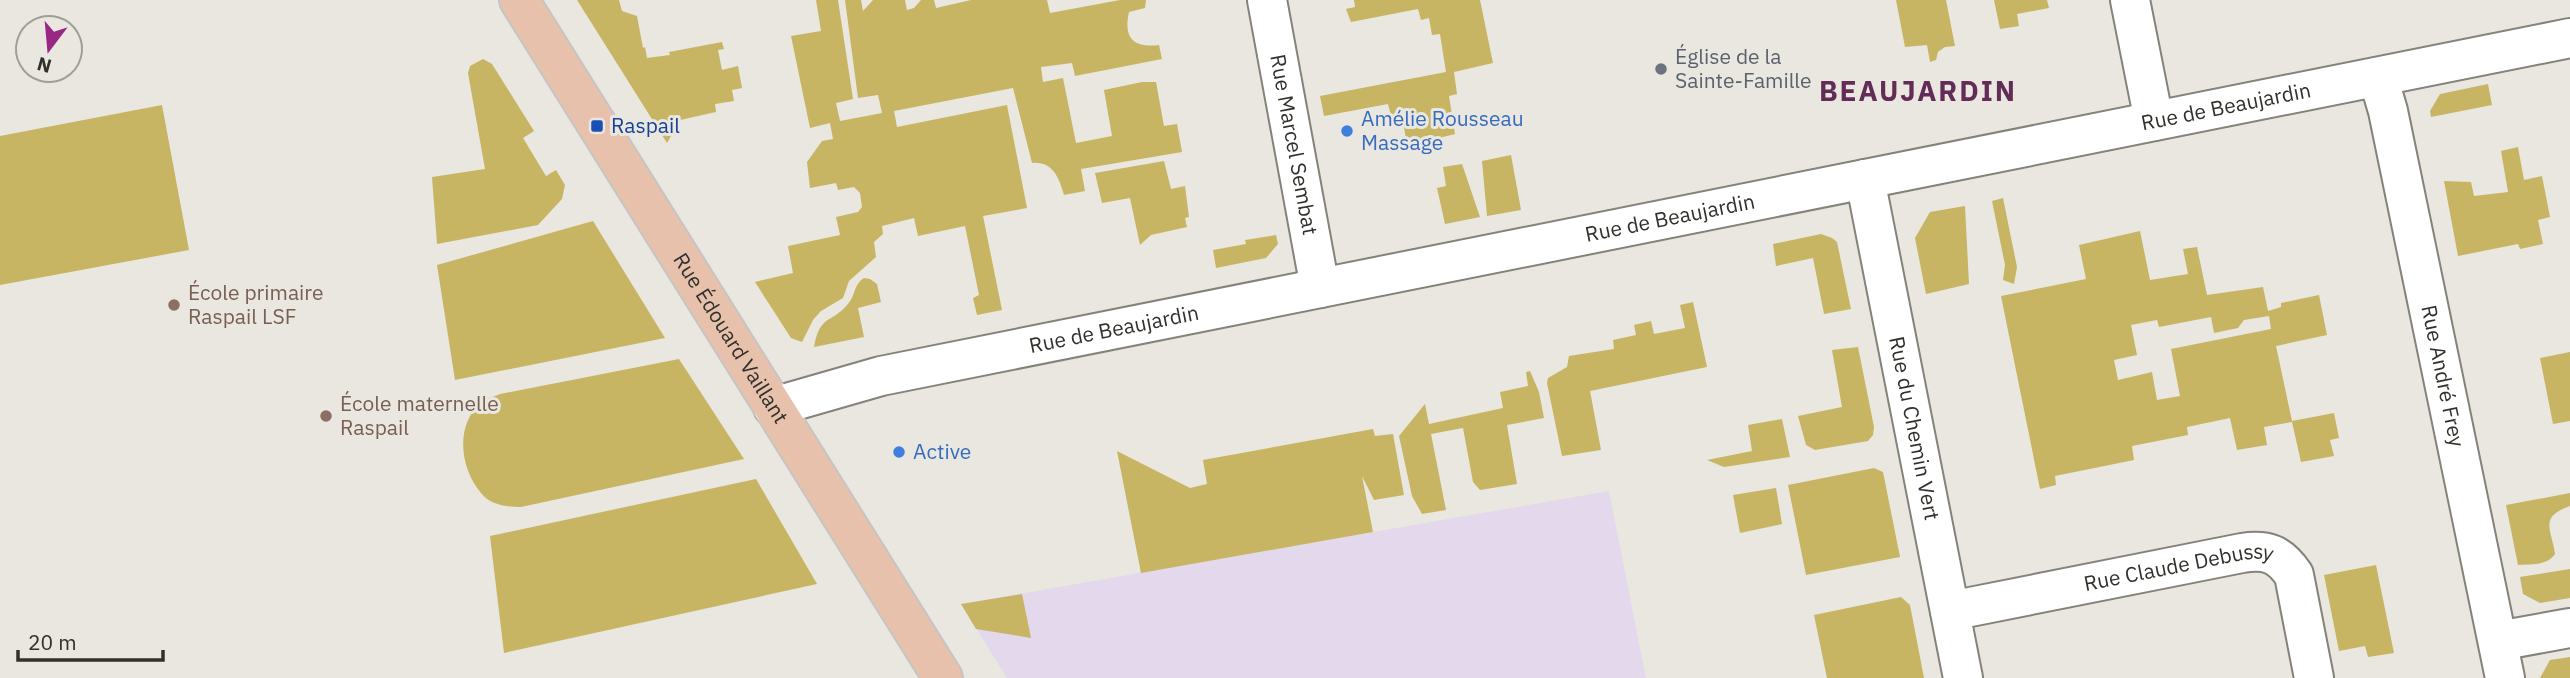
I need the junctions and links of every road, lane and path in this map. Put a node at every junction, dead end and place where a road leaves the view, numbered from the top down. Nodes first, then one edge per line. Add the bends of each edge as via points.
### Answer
1 (519, 0) edge
2 (1267, 0) edge
3 (2130, 0) edge
4 (2570, 38) edge
5 (2378, 76) junction
6 (2154, 121) junction
7 (1865, 179) junction
8 (1320, 288) junction
9 (773, 407) junction
10 (1950, 611) junction
11 (2570, 628) edge
12 (2498, 641) junction
13 (943, 678) edge
14 (1963, 678) edge
15 (2314, 678) edge
16 (2505, 678) edge

1 - 9 main road, Rue Édouard Vaillant
2 - 8 street, Rue Marcel Sembat
3 - 6 street
4 - 5 street, Rue de Beaujardin
5 - 6 street, Rue de Beaujardin
5 - 12 street, Rue André Frey
6 - 7 street, Rue de Beaujardin
7 - 8 street, Rue de Beaujardin
7 - 10 street, Rue du Chemin Vert
8 - 9 street, Rue de Beaujardin via 881,376
9 - 13 main road, Rue Édouard Vaillant
10 - 14 street, Rue du Chemin Vert
10 - 15 street, Rue Claude Debussy via 2242,552 2267,551 2294,575
11 - 12 street
12 - 16 street, Rue André Frey

